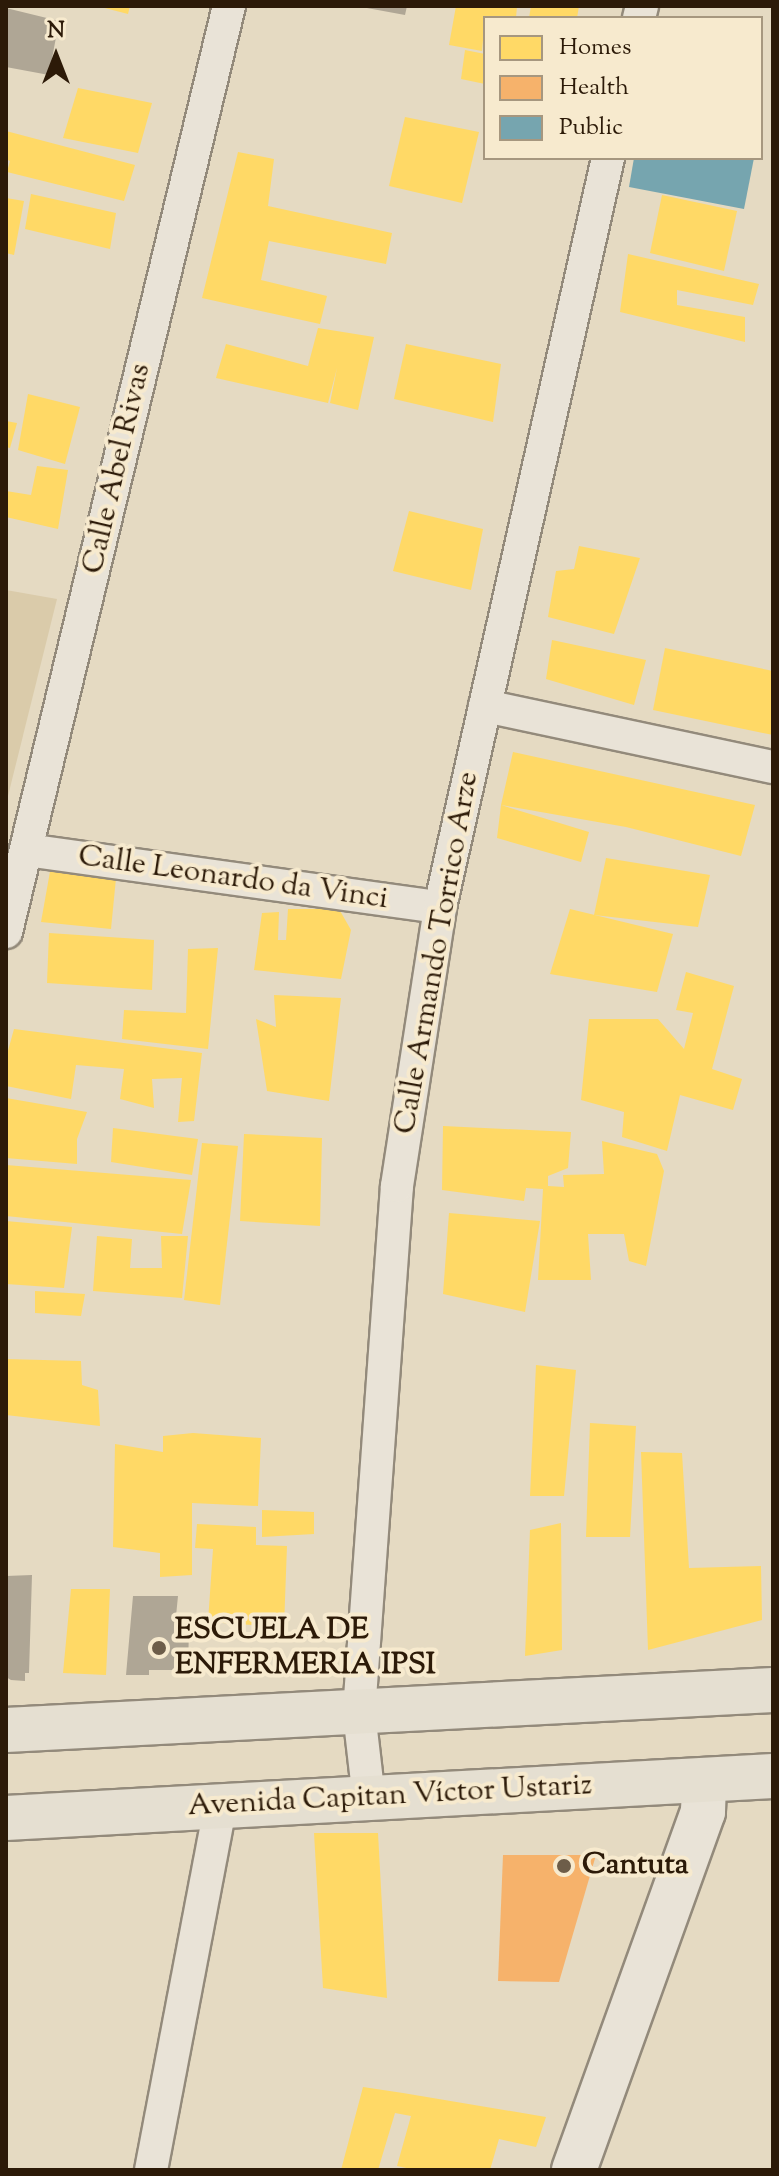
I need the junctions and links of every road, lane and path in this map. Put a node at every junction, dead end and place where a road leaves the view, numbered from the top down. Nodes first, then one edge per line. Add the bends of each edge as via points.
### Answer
1 (229, 6) edge
2 (608, 160) edge
3 (485, 706) junction
4 (773, 767) edge
5 (27, 850) junction
6 (440, 907) junction
7 (8, 917) edge
8 (773, 1690) edge
9 (359, 1712) junction
10 (6, 1730) edge
11 (773, 1776) edge
12 (704, 1780) junction
13 (369, 1799) junction
14 (220, 1807) junction
15 (6, 1818) edge
16 (151, 2170) edge
17 (574, 2170) edge

1 - 5 street, Calle Abel Rivas
2 - 3 street, Calle Armando Torrico Arze
3 - 4 street
3 - 6 street, Calle Armando Torrico Arze
5 - 6 street, Calle Leonardo da Vinci
5 - 7 street, Calle Abel Rivas
6 - 9 street, Calle Armando Torrico Arze via 397,1186
8 - 9 main road
9 - 10 main road
9 - 13 street, Calle Armando Torrico Arze
11 - 12 main road, Avenida Capitan Víctor Ustariz
12 - 13 main road, Avenida Capitan Víctor Ustariz
12 - 17 street via 703,1812
13 - 14 main road, Avenida Capitan Víctor Ustariz
14 - 15 main road, Avenida Capitan Víctor Ustariz
14 - 16 street

